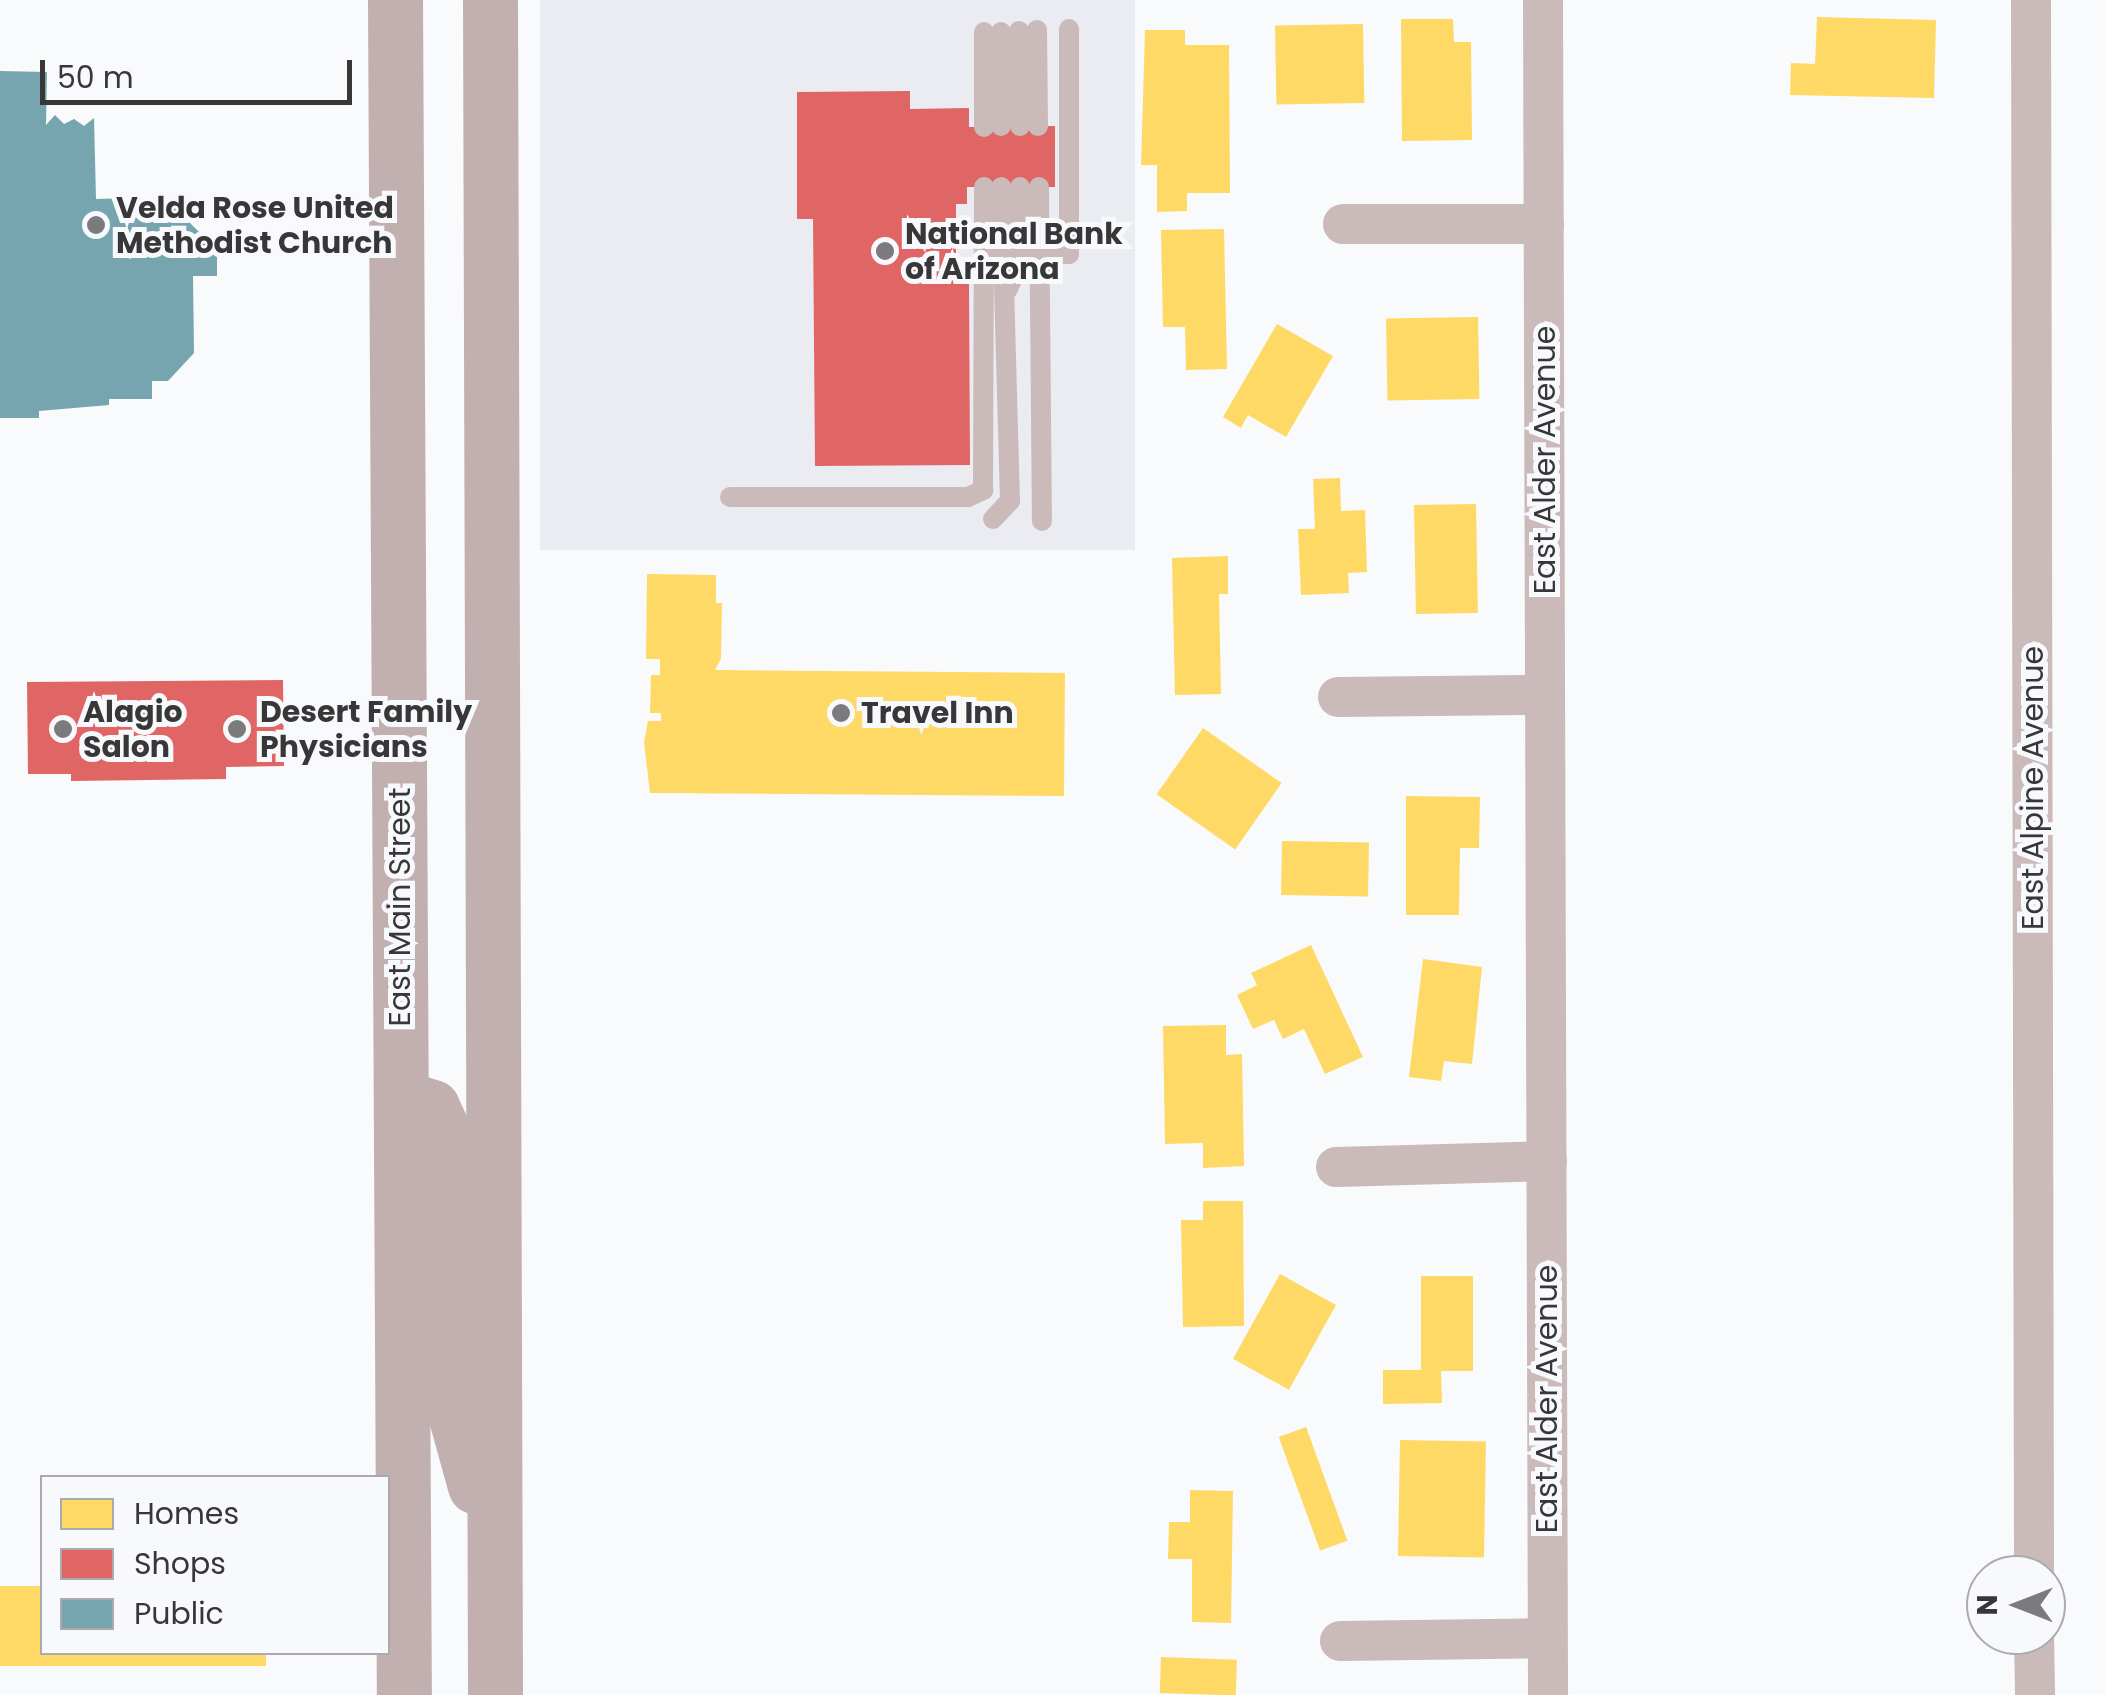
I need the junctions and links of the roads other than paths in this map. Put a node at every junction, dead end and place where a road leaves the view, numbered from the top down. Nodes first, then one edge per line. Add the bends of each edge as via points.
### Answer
1 (395, 0) edge
2 (490, 0) edge
3 (1544, 0) edge
4 (2031, 0) edge
5 (1068, 29) dead end
6 (1010, 31) joint
7 (1011, 187) junction
8 (1342, 224) dead end
9 (1544, 224) junction
10 (1039, 254) junction
11 (730, 497) dead end
12 (993, 519) dead end
13 (1042, 521) dead end
14 (1545, 695) junction
15 (1338, 697) dead end
16 (401, 1097) junction
17 (1547, 1161) junction
18 (1336, 1167) dead end
19 (495, 1541) junction
20 (2034, 1555) edge
21 (1547, 1638) junction
22 (1340, 1640) dead end
23 (2034, 1655) edge
24 (404, 1695) edge
25 (495, 1695) edge
26 (1548, 1695) edge
27 (2034, 1695) edge

1 - 16 main road, East Main Street
2 - 19 main road
3 - 9 street, East Alder Avenue
4 - 20 street, East Alpine Avenue
5 - 10 lane via 1068,254
6 - 6 lane via 1011,127
7 - 10 lane
7 - 11 lane via 984,490 968,497
7 - 12 lane via 1010,501
8 - 9 street
9 - 14 street, East Alder Avenue
10 - 13 lane
14 - 15 street
14 - 17 street, East Alder Avenue
16 - 19 main road via 432,1107 448,1142 456,1414
16 - 24 main road, East Main Street
17 - 18 street
17 - 21 street, East Alder Avenue
19 - 25 main road
21 - 22 street
21 - 26 street, East Alder Avenue
23 - 27 street

